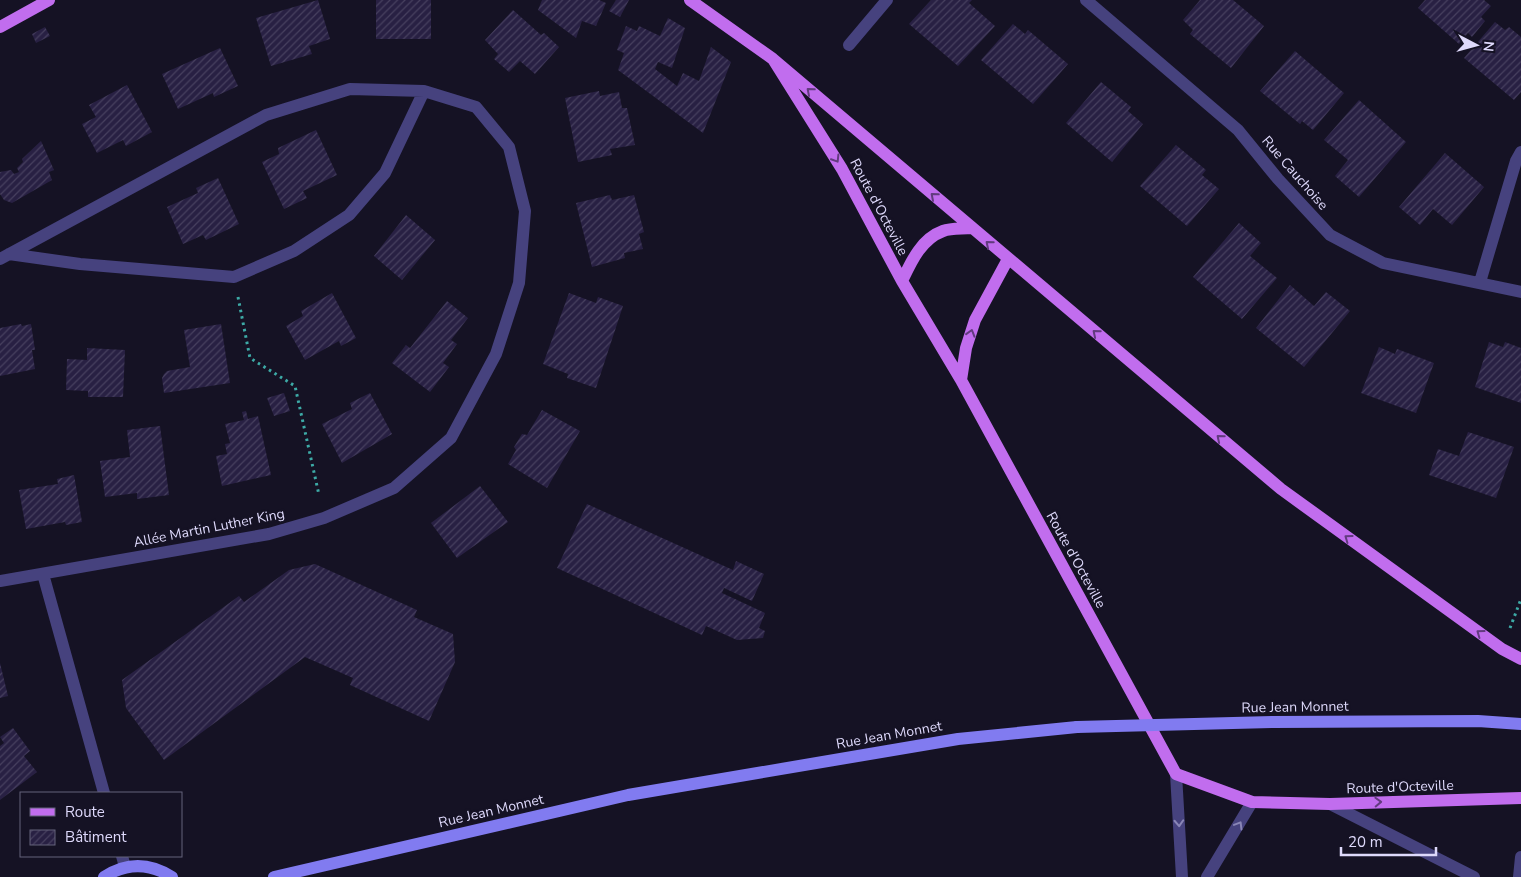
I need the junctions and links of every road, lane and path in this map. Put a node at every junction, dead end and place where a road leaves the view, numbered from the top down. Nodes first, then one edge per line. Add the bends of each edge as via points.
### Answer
1 (49, 0) edge
2 (690, 0) edge
3 (887, 0) edge
4 (1086, 0) edge
5 (0, 27) edge
6 (849, 45) dead end
7 (773, 59) junction
8 (424, 91) junction
9 (1521, 152) edge
10 (970, 228) junction
11 (4, 257) edge
12 (1008, 259) junction
13 (234, 277) junction
14 (902, 281) junction
15 (1480, 282) junction
16 (1521, 292) edge
17 (961, 380) junction
18 (324, 518) junction
19 (43, 574) junction
20 (0, 580) edge
21 (1521, 599) edge
22 (1502, 650) junction
23 (1521, 659) edge
24 (1521, 724) edge
25 (1176, 774) junction
26 (104, 792) edge
27 (1521, 798) edge
28 (1252, 802) junction
29 (1330, 804) junction
30 (1521, 857) edge
31 (123, 861) edge
32 (104, 877) edge
33 (172, 877) edge
34 (274, 877) edge
35 (1182, 877) edge
36 (1207, 877) edge
37 (1474, 877) edge
38 (1519, 877) edge

1 - 5 main road
2 - 7 main road, Route d'Octeville
3 - 6 street
4 - 15 street, Rue Cauchoise via 1238,130 1330,235 1383,263
10 -> 7 main road, Route d'Octeville
7 -> 14 main road, Route d'Octeville via 842,168
8 - 11 street, Allée Martin Luther King via 350,89 266,114
8 - 13 street, Allée Martin Luther King via 385,173 349,215 294,251
8 - 18 street, Allée Martin Luther King via 476,107 509,146 525,210 519,283 496,354 451,438 394,488
9 - 15 street
12 -> 10 main road, Route d'Octeville
10 - 14 main road via 943,231 928,240 912,258
11 - 13 street, Allée Martin Luther King
17 -> 12 main road via 975,320
22 -> 12 main road, Route d'Octeville via 1281,489
13 - 18 path via 250,358 295,386
14 - 17 main road, Route d'Octeville
15 - 16 street, Rue Cauchoise
17 - 25 main road, Route d'Octeville
18 - 19 street, Allée Martin Luther King via 269,534
19 - 20 street, Allée Martin Luther King
19 - 26 street
21 - 22 path
22 - 23 main road, Route d'Octeville
24 - 34 street, Rue Jean Monnet, bridge via 1478,721 1273,722 1077,727 958,738 628,795
25 - 28 main road, Route d'Octeville
25 -> 35 street
29 -> 27 main road, Route d'Octeville
28 - 29 main road, Route d'Octeville
36 -> 28 street
29 - 37 street
30 - 38 street
31 - 32 street
31 - 33 street via 150,867

